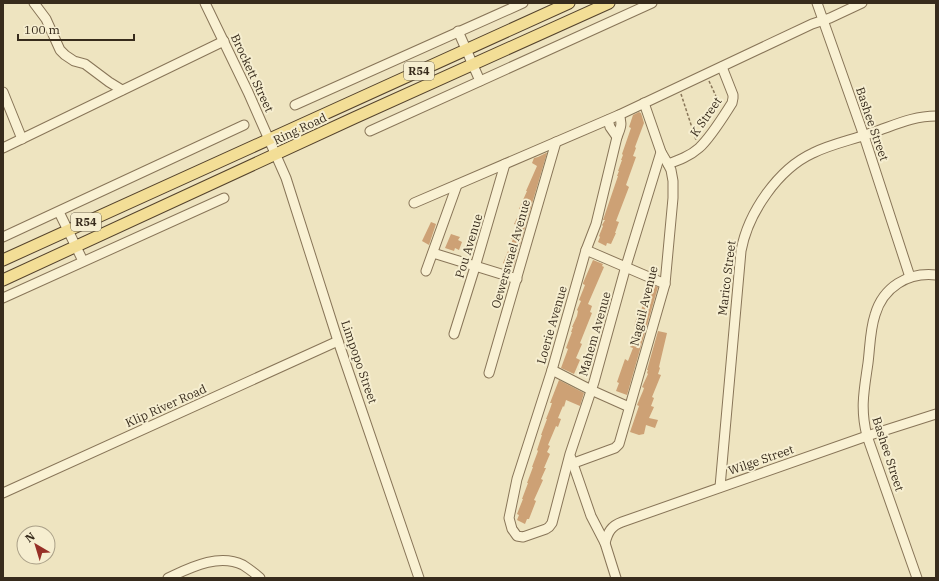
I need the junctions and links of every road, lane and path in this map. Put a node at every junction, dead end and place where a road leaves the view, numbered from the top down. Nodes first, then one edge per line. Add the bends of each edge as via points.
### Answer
1 (34, 3) edge
2 (205, 3) edge
3 (523, 3) edge
4 (569, 3) edge
5 (610, 3) edge
6 (652, 3) edge
7 (817, 3) edge
8 (862, 3) edge
9 (823, 20) junction
10 (458, 32) junction
11 (224, 41) junction
12 (466, 50) junction
13 (472, 65) junction
14 (722, 67) junction
15 (705, 74) junction
16 (480, 81) junction
17 (678, 86) junction
18 (122, 90) junction
19 (3, 92) edge
20 (644, 103) junction
21 (295, 105) dead end
22 (724, 114) junction
23 (619, 115) junction
24 (936, 116) edge
25 (608, 120) junction
26 (244, 125) dead end
27 (370, 131) dead end
28 (864, 136) junction
29 (617, 137) junction
30 (22, 139) junction
31 (269, 139) junction
32 (556, 142) junction
33 (3, 148) edge
34 (699, 148) junction
35 (661, 152) junction
36 (276, 154) junction
37 (505, 164) junction
38 (668, 164) junction
39 (457, 185) junction
40 (224, 198) dead end
41 (414, 203) dead end
42 (59, 212) junction
43 (68, 230) junction
44 (3, 237) edge
45 (76, 246) junction
46 (586, 250) junction
47 (433, 254) junction
48 (3, 260) edge
49 (83, 262) junction
50 (626, 266) junction
51 (475, 267) junction
52 (426, 271) dead end
53 (936, 275) edge
54 (910, 277) junction
55 (517, 279) junction
56 (3, 280) edge
57 (665, 284) junction
58 (3, 298) edge
59 (454, 334) dead end
60 (338, 341) junction
61 (552, 370) junction
62 (489, 373) dead end
63 (591, 390) junction
64 (629, 407) junction
65 (936, 414) edge
66 (867, 436) junction
67 (570, 454) junction
68 (574, 463) junction
69 (720, 487) junction
70 (3, 493) edge
71 (552, 523) joint
72 (605, 543) junction
73 (168, 578) edge
74 (260, 578) edge
75 (420, 578) edge
76 (616, 578) edge
77 (917, 578) edge

1 - 18 street via 46,19 60,50 65,55 84,64
2 - 11 street, Brockett Street
3 - 10 street, Ring Road
4 - 12 main road, Ring Road / R54
5 - 13 main road, Ring Road / R54
6 - 16 street
7 - 9 street, Bashee Street
8 - 9 street
9 - 14 street
9 - 28 street, Bashee Street
10 - 12 street
10 - 21 street, Ring Road
11 - 18 street
11 - 31 street, Brockett Street
12 - 13 street
12 - 31 main road, Ring Road / R54
13 - 16 street
13 - 36 main road, Ring Road / R54
14 - 15 street
14 - 22 street, K Street via 733,98
15 - 17 street
15 - 22 path
16 - 27 street
17 - 20 street
17 - 34 path
18 - 30 street
19 - 30 street
20 - 23 street
20 - 35 street, Naguil Avenue
22 - 34 street, K Street
23 - 25 street
23 - 29 street, Loerie Avenue via 622,126
24 - 28 street, Marico Street via 915,118
25 - 29 street
25 - 32 street
26 - 42 street
28 - 54 street, Bashee Street
28 - 69 street, Marico Street via 815,152 792,165 749,222 741,250
29 - 46 street, Loerie Avenue via 596,224
30 - 33 street
31 - 36 street, Brockett Street
31 - 43 main road, Ring Road / R54
32 - 37 street
32 - 55 street, Oewerswael Avenue
34 - 38 street, K Street
35 - 38 street, Naguil Avenue
35 - 50 street, Mahem Avenue
36 - 45 main road, Ring Road / R54
36 - 60 street, Limpopo Street via 294,201
37 - 39 street
37 - 51 street, Pou Avenue
38 - 57 street, Naguil Avenue via 674,188
39 - 41 street
39 - 47 street
40 - 49 street
42 - 43 street
42 - 44 street
43 - 45 street
43 - 48 main road, Ring Road / R54
45 - 49 street
45 - 56 main road, Ring Road / R54
46 - 50 street
46 - 61 street, Loerie Avenue
47 - 51 street
47 - 52 street
49 - 58 street
50 - 57 street
50 - 63 street, Mahem Avenue
51 - 55 street
51 - 59 street, Pou Avenue
53 - 54 street, Bashee Street via 922,274
54 - 66 street, Bashee Street via 898,283 886,295 873,320 862,401
55 - 62 street, Oewerswael Avenue
57 - 64 street, Naguil Avenue
60 - 70 street, Klip River Road
60 - 75 street, Limpopo Street
61 - 63 street
61 - 71 street, Loerie Avenue via 508,518 519,537 546,529
63 - 64 street
63 - 67 street, Mahem Avenue
64 - 68 street, Naguil Avenue via 622,437 617,446
65 - 66 street, Wilge Street
66 - 69 street, Wilge Street
66 - 77 street, Bashee Street
67 - 68 street
67 - 71 street, Mahem Avenue
68 - 72 street via 591,516
69 - 72 street, Wilge Street via 617,524 610,528
72 - 76 street
73 - 74 street via 197,565 220,562 242,565

